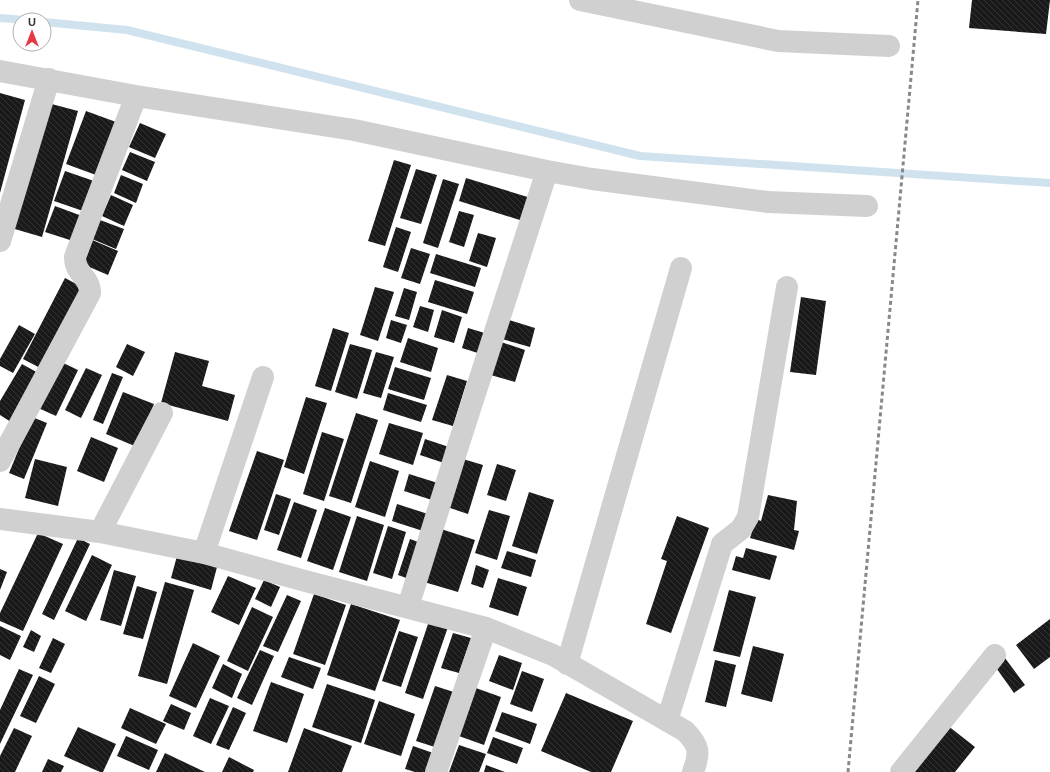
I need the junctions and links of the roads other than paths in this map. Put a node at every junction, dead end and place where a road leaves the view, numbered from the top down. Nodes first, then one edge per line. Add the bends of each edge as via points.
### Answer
1 (580, 0) edge
2 (889, 46) dead end
3 (0, 71) edge
4 (49, 79) junction
5 (136, 96) junction
6 (547, 171) junction
7 (867, 206) dead end
8 (0, 241) edge
9 (682, 268) dead end
10 (787, 287) dead end
11 (263, 377) dead end
12 (162, 413) dead end
13 (0, 461) edge
14 (0, 519) edge
15 (100, 532) junction
16 (204, 552) junction
17 (408, 607) junction
18 (486, 628) junction
19 (995, 655) dead end
20 (567, 664) junction
21 (667, 721) junction
22 (436, 772) edge
23 (694, 772) edge
24 (901, 772) edge

1 - 2 street via 778,41
3 - 4 street
4 - 5 street
4 - 8 street
5 - 6 street via 354,130
5 - 13 street via 75,257 77,268 89,283 90,293
6 - 7 street via 768,202
6 - 17 street
9 - 20 street
10 - 21 street via 748,517 741,529 722,544
11 - 16 street
12 - 15 street
14 - 15 street
15 - 16 street
16 - 17 street
17 - 18 street
18 - 20 street
18 - 22 street
19 - 24 street
20 - 21 street
21 - 23 street via 686,731 694,739 698,760

